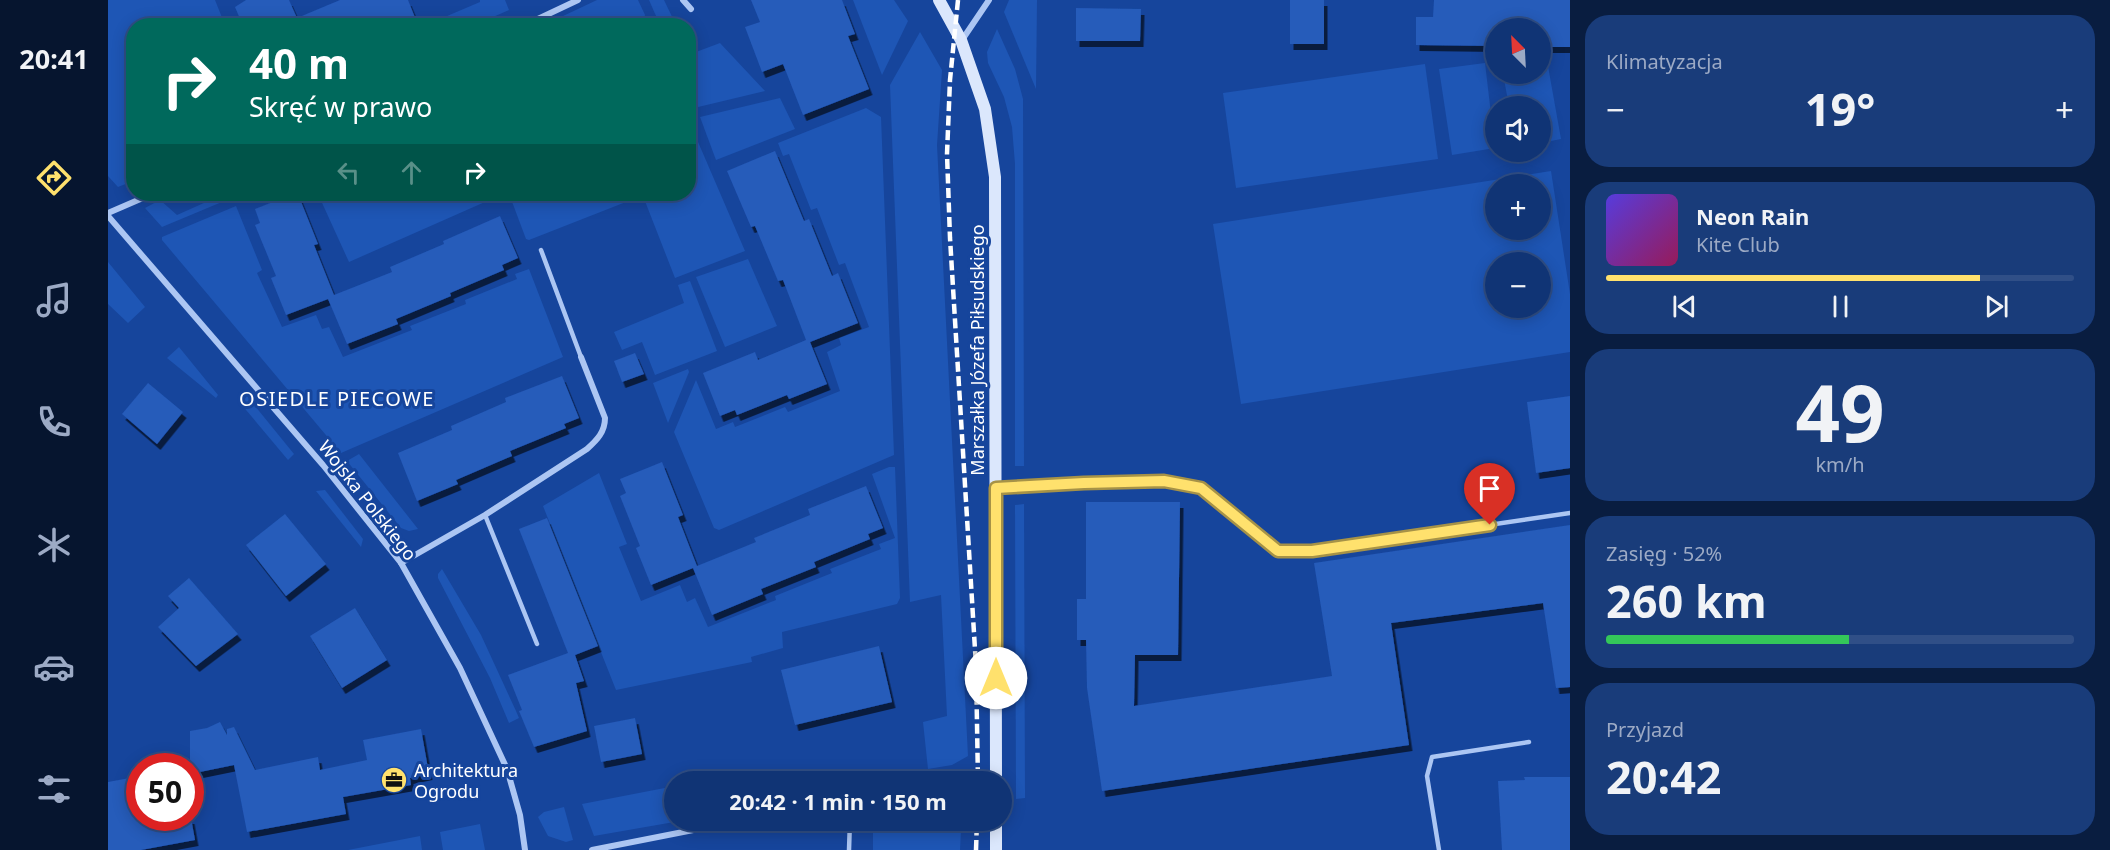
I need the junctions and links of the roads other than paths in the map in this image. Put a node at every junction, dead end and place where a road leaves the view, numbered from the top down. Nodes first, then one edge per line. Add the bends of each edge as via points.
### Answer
1 (578, 0) edge
2 (683, 0) edge
3 (939, 0) edge
4 (989, 0) edge
5 (691, 9) dead end
6 (540, 18) edge
7 (961, 40) junction
8 (137, 201) edge
9 (108, 214) edge
10 (541, 250) dead end
11 (581, 357) joint
12 (996, 488) junction
13 (1570, 513) edge
14 (485, 514) junction
15 (401, 563) junction
16 (537, 644) dead end
17 (1529, 742) dead end
18 (996, 771) edge
19 (693, 831) edge
20 (850, 831) edge
21 (996, 831) edge
22 (614, 848) edge
23 (525, 850) edge
24 (592, 850) edge
25 (849, 850) edge
26 (996, 850) edge
27 (1439, 850) edge

1 - 6 street
2 - 5 street
3 - 7 main road, Marszałka Józefa Piłsudskiego
4 - 7 street
7 - 12 main road, Marszałka Józefa Piłsudskiego via 985,109 995,177
8 - 9 street
9 - 15 street, Wojska Polskiego via 323,465
10 - 11 lane
11 - 14 street via 605,418 605,428 587,449
12 - 13 lane via 1164,481 1201,488 1278,551 1287,552
12 - 18 main road, Marszałka Józefa Piłsudskiego
14 - 15 street
14 - 16 lane
15 - 23 street, Wojska Polskiego via 460,668 507,769
17 - 27 lane via 1432,757 1427,776
19 - 22 street
20 - 25 lane
21 - 26 main road
22 - 24 street

